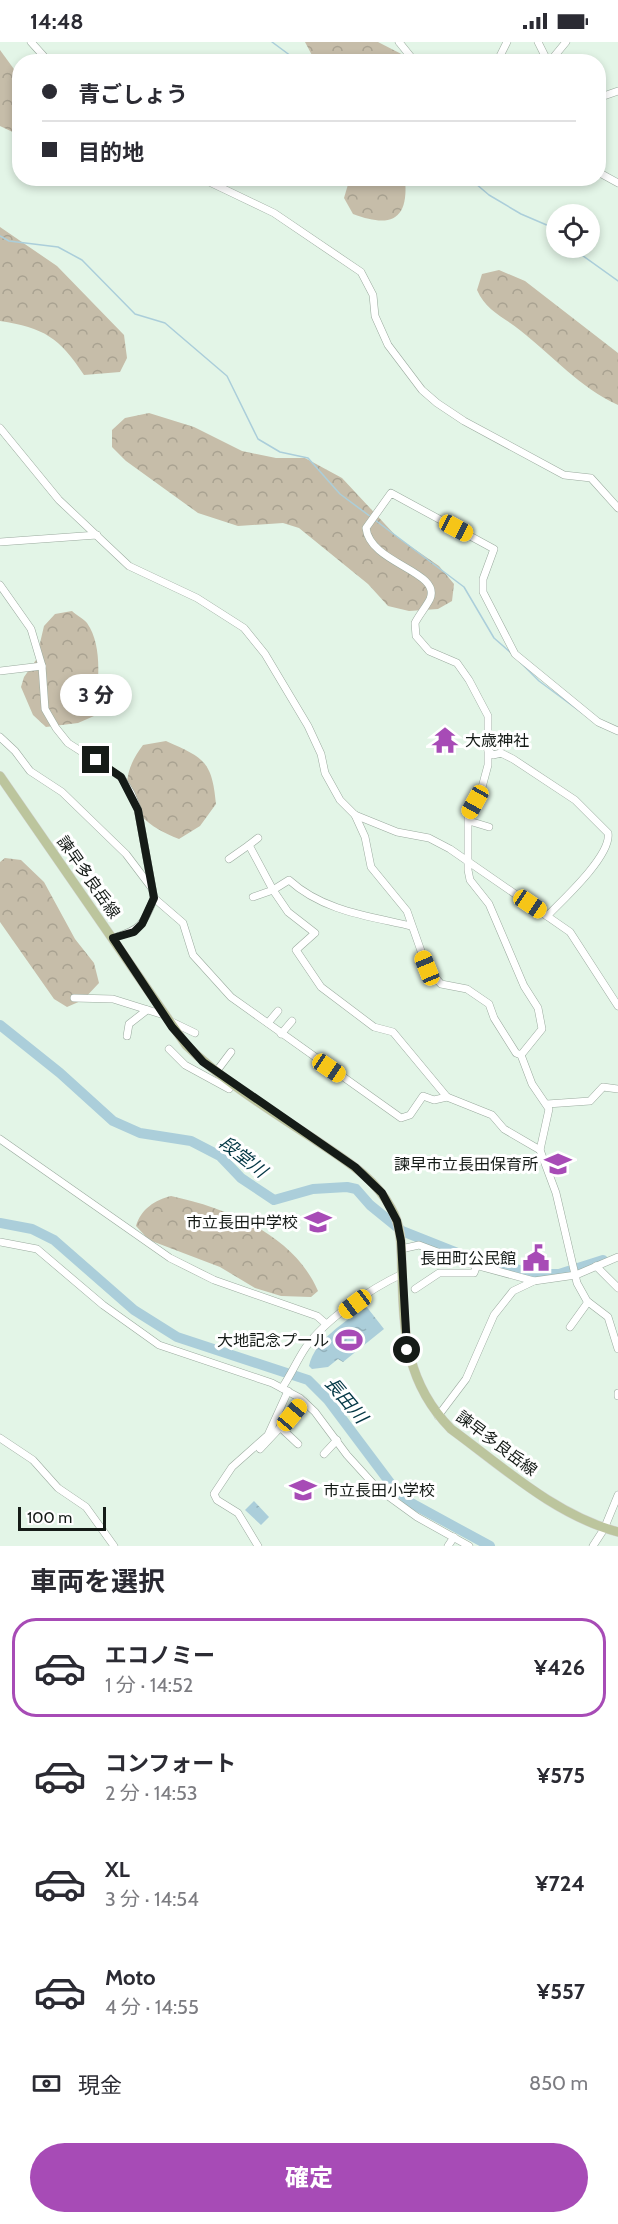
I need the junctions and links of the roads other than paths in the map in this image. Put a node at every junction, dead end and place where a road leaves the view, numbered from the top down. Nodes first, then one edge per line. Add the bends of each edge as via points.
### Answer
1 (31, 42) edge
2 (399, 42) edge
3 (42, 54) edge
4 (409, 54) edge
5 (217, 186) edge
6 (0, 429) edge
7 (618, 508) edge
8 (97, 535) junction
9 (0, 542) edge
10 (0, 585) edge
11 (42, 666) junction
12 (0, 671) edge
13 (618, 730) edge
14 (0, 737) edge
15 (488, 750) junction
16 (0, 776) edge
17 (355, 815) junction
18 (468, 821) junction
19 (489, 827) dead end
20 (258, 838) dead end
21 (249, 845) junction
22 (229, 859) dead end
23 (468, 861) junction
24 (152, 890) junction
25 (273, 890) junction
26 (254, 897) dead end
27 (154, 898) junction
28 (547, 916) junction
29 (411, 926) junction
30 (113, 938) junction
31 (74, 998) dead end
32 (618, 1006) edge
33 (147, 1010) junction
34 (278, 1011) dead end
35 (166, 1017) junction
36 (292, 1021) dead end
37 (268, 1023) junction
38 (195, 1033) dead end
39 (281, 1034) junction
40 (127, 1036) dead end
41 (169, 1049) dead end
42 (231, 1052) dead end
43 (521, 1055) junction
44 (216, 1072) junction
45 (233, 1084) junction
46 (618, 1089) edge
47 (447, 1097) junction
48 (547, 1104) junction
49 (0, 1139) edge
50 (540, 1150) junction
51 (0, 1242) edge
52 (401, 1245) junction
53 (618, 1257) edge
54 (477, 1265) junction
55 (596, 1266) junction
56 (402, 1274) junction
57 (576, 1275) junction
58 (534, 1281) junction
59 (618, 1288) edge
60 (415, 1289) dead end
61 (588, 1302) junction
62 (325, 1323) junction
63 (570, 1327) dead end
64 (616, 1330) edge
65 (618, 1348) edge
66 (285, 1387) junction
67 (304, 1401) junction
68 (438, 1416) junction
69 (282, 1428) junction
70 (0, 1438) edge
71 (337, 1440) junction
72 (298, 1444) dead end
73 (260, 1449) dead end
74 (324, 1454) dead end
75 (618, 1495) edge
76 (604, 1529) junction
77 (618, 1532) edge
78 (454, 1537) junction
79 (114, 1546) edge
80 (258, 1546) edge
81 (448, 1546) edge
82 (469, 1546) edge
83 (593, 1546) edge

1 - 3 street
2 - 4 street
5 - 7 street via 273,213 361,272 373,295 375,316 388,345 422,390 438,403 564,475 591,478
6 - 8 street via 59,500
8 - 9 street
8 - 17 street via 129,566 197,598 244,628 265,654 308,726 340,800
10 - 11 street via 31,629
11 - 12 street
11 - 24 street via 45,709 56,728 68,743 115,773 131,793 138,810
13 - 15 street via 598,722 515,654 483,592 483,579 494,549 390,493 366,528 367,538 373,547 423,577 431,590 431,598 415,623 416,636 429,651 457,663 470,680 488,716
14 - 24 street via 30,771 62,792 126,854
15 - 18 street via 481,791
15 - 28 street via 493,755 501,753 513,759 574,800 608,833 607,847 574,890
16 - 30 main road, 諫早多良岳線
17 - 23 street via 398,832 429,838
17 - 29 street via 365,837 371,867 407,911
18 - 19 street
18 - 23 street
20 - 21 street
21 - 22 street
21 - 25 street
23 - 28 street
23 - 43 street via 470,880 489,904 541,1017 542,1029
24 - 27 street
25 - 26 street
25 - 29 street via 289,880 318,900 370,918
25 - 47 street via 288,912 315,933 296,950 321,987 374,1027 393,1032
27 - 30 street via 134,932
27 - 37 street via 183,923 193,955 215,980 231,997
28 - 32 street via 570,932
29 - 43 street via 427,968 441,984 467,989 481,997
30 - 35 main road, 諫早多良岳線
31 - 33 street via 113,999
33 - 35 street
33 - 40 street via 129,1024
34 - 37 street
35 - 38 street
35 - 44 main road, 諫早多良岳線 via 186,1045
36 - 39 street
37 - 39 street
39 - 47 street via 401,1118 410,1115 423,1096 434,1100
41 - 45 street via 185,1065 229,1089
42 - 44 street
43 - 48 street via 532,1084
44 - 45 main road, 諫早多良岳線
45 - 52 main road, 諫早多良岳線 via 372,1181 397,1221
46 - 48 street via 603,1087 590,1101
47 - 50 street via 492,1115 504,1129
48 - 50 street
49 - 62 street via 170,1258 214,1280 317,1316
50 - 57 street via 556,1193
51 - 66 street via 37,1249 103,1305 159,1345
52 - 54 street via 419,1245
52 - 56 main road, 諫早多良岳線
53 - 55 street
54 - 58 street
54 - 60 street via 474,1273 439,1273
55 - 57 street
55 - 59 street
56 - 62 street via 385,1281
56 - 68 main road, 諫早多良岳線 via 413,1371
57 - 58 street
57 - 61 street
58 - 68 street via 513,1292 495,1314 466,1379
61 - 63 street
61 - 64 street via 608,1317
62 - 66 street via 297,1362
64 - 65 street via 612,1336
66 - 67 street
66 - 80 street via 267,1435 232,1467 214,1494 238,1513
67 - 69 street
67 - 71 street
68 - 76 main road, 諫早多良岳線 via 550,1500
69 - 72 street
69 - 73 street
70 - 79 street via 33,1460 58,1488 86,1507
71 - 74 street
71 - 78 street via 365,1477 394,1502
75 - 76 street
76 - 77 main road, 諫早多良岳線
76 - 83 street
78 - 81 street
78 - 82 street

